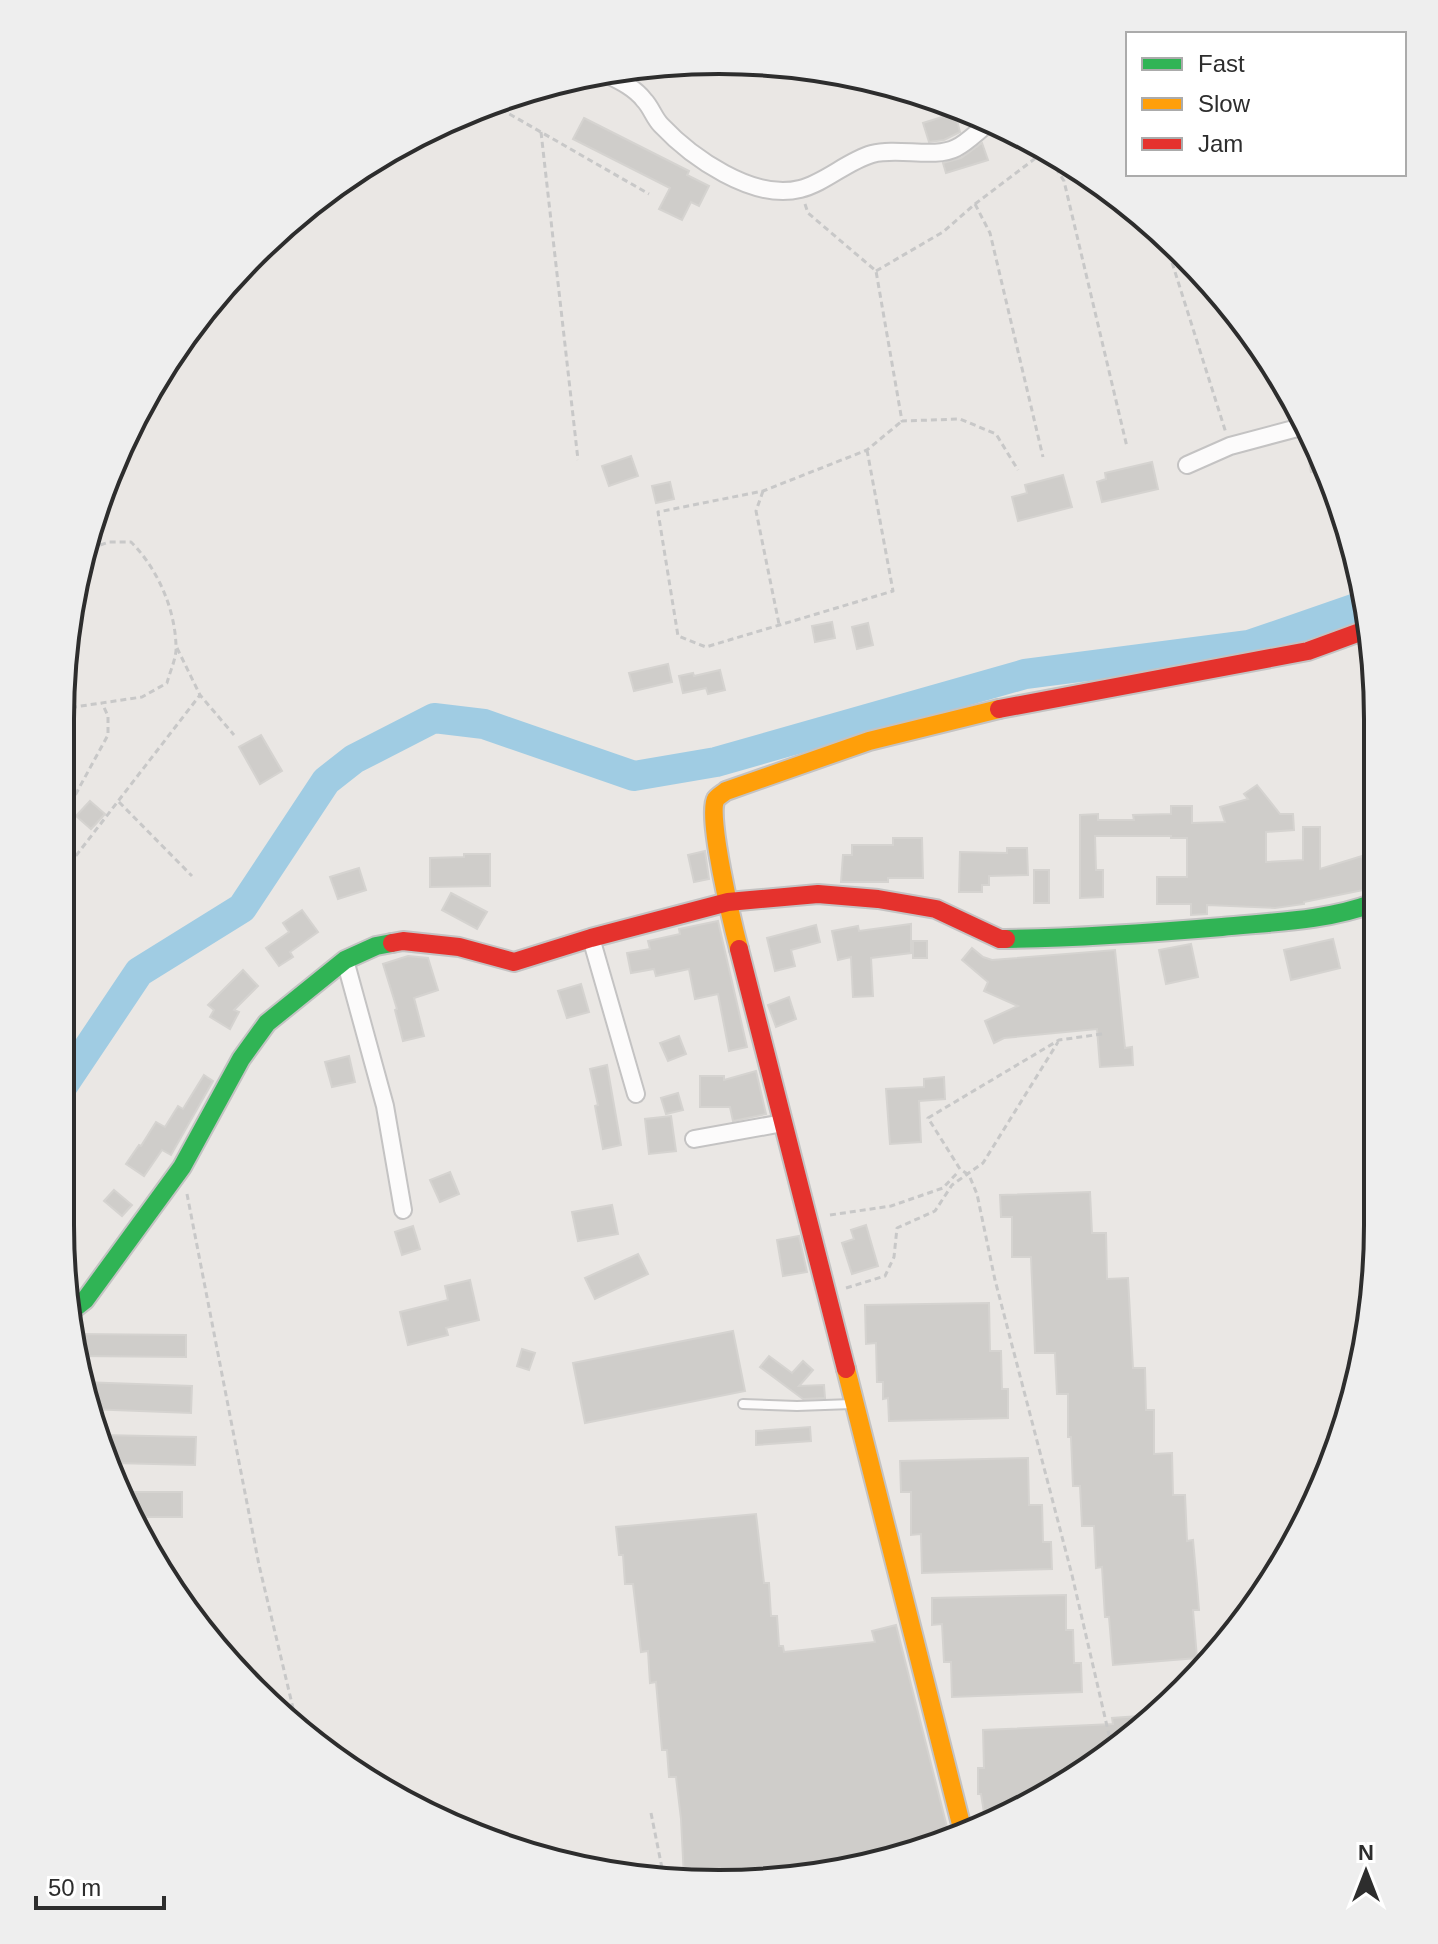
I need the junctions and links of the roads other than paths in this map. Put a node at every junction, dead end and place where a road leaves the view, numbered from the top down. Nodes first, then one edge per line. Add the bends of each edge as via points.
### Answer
1 (621, 82) edge
2 (980, 130) edge
3 (1294, 429) edge
4 (1187, 465) dead end
5 (1358, 633) edge
6 (728, 902) junction
7 (1364, 907) edge
8 (591, 938) junction
9 (345, 960) junction
10 (636, 1094) dead end
11 (783, 1123) junction
12 (694, 1139) dead end
13 (403, 1210) dead end
14 (79, 1304) edge
15 (743, 1404) dead end
16 (856, 1404) junction
17 (961, 1823) edge

1 - 2 street via 634,89 659,123 703,162 739,181 776,190 800,189 870,154 955,148
3 - 4 street via 1230,446
5 - 6 street via 1308,651 1010,706 883,737 726,791 716,798 713,809
6 - 7 street via 818,894 878,899 936,909 1000,939 1085,938 1253,924 1345,914
6 - 8 street
6 - 11 street
8 - 9 street via 514,962 459,947 403,941
8 - 10 street
9 - 13 street via 385,1106
9 - 14 street via 267,1023 241,1059 182,1167
11 - 12 street
11 - 16 street
15 - 16 lane
16 - 17 street

